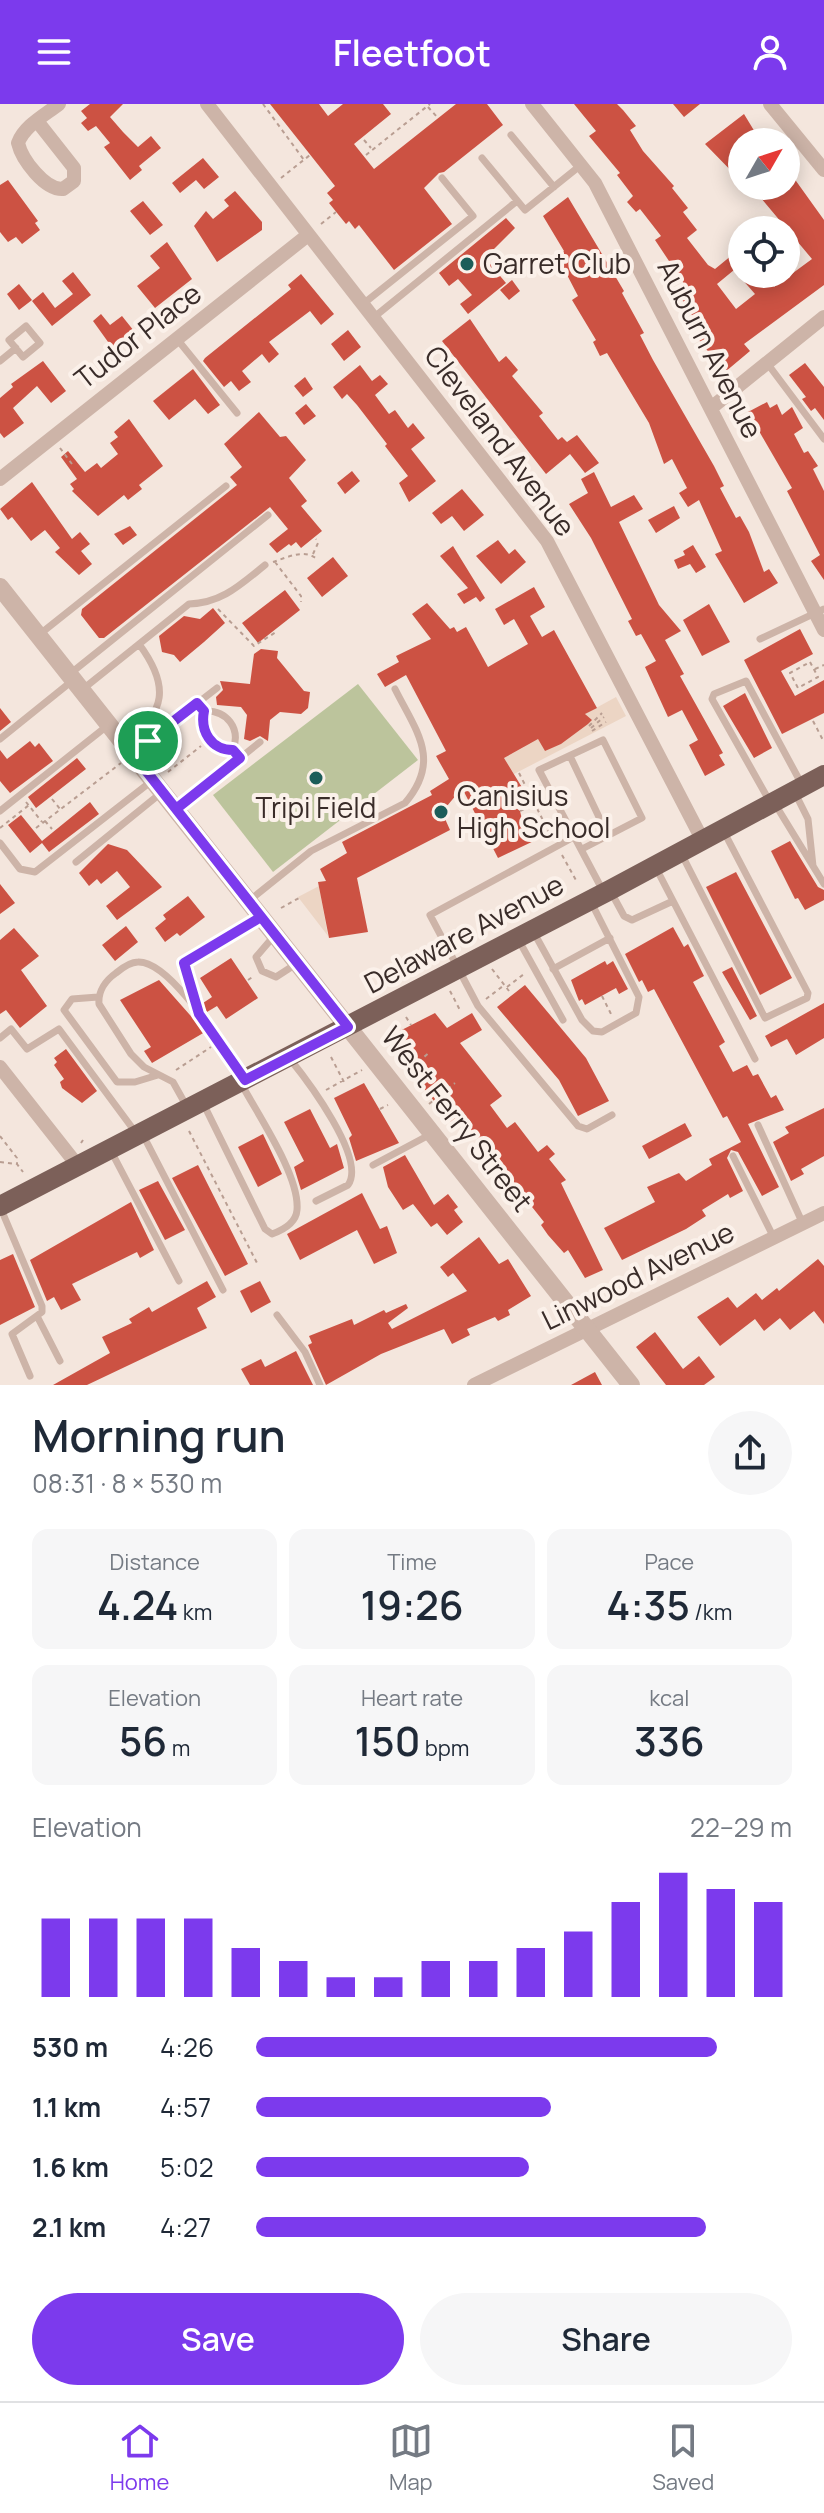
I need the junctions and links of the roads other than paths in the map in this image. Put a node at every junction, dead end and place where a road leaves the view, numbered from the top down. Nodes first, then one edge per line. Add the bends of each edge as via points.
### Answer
1 (59, 104) edge
2 (207, 104) edge
3 (532, 104) edge
4 (770, 104) edge
5 (37, 121) junction
6 (511, 135) dead end
7 (482, 158) dead end
8 (581, 165) junction
9 (824, 170) edge
10 (442, 178) dead end
11 (554, 187) junction
12 (517, 201) junction
13 (308, 235) junction
14 (363, 304) junction
15 (824, 317) edge
16 (373, 318) junction
17 (177, 339) junction
18 (16, 348) dead end
19 (0, 361) edge
20 (767, 363) junction
21 (711, 408) junction
22 (237, 413) dead end
23 (824, 439) edge
24 (0, 479) edge
25 (226, 486) dead end
26 (268, 515) dead end
27 (265, 565) road end
28 (0, 587) edge
29 (820, 611) edge
30 (824, 630) edge
31 (38, 635) junction
32 (760, 639) dead end
33 (139, 644) junction
34 (75, 682) junction
35 (217, 688) dead end
36 (395, 689) dead end
37 (197, 703) junction
38 (204, 711) junction
39 (108, 724) junction
40 (0, 739) edge
41 (260, 742) dead end
42 (233, 750) junction
43 (126, 753) junction
44 (570, 756) junction
45 (240, 758) junction
46 (824, 775) edge
47 (160, 782) junction
48 (799, 789) junction
49 (773, 803) junction
50 (176, 809) junction
51 (0, 811) edge
52 (723, 830) junction
53 (608, 836) junction
54 (572, 838) junction
55 (703, 841) junction
56 (0, 843) edge
57 (582, 849) junction
58 (681, 853) junction
59 (76, 862) dead end
60 (655, 866) junction
61 (814, 867) junction
62 (824, 884) edge
63 (601, 894) junction
64 (249, 901) junction
65 (673, 901) junction
66 (261, 917) junction
67 (524, 933) junction
68 (275, 935) junction
69 (610, 938) junction
70 (298, 963) junction
71 (553, 969) junction
72 (452, 977) junction
73 (98, 997) junction
74 (199, 1014) junction
75 (563, 1020) dead end
76 (348, 1027) junction
77 (0, 1038) edge
78 (289, 1057) junction
79 (755, 1059) dead end
80 (0, 1067) edge
81 (158, 1075) junction
82 (243, 1081) junction
83 (195, 1105) junction
84 (612, 1115) dead end
85 (758, 1125) dead end
86 (432, 1133) junction
87 (140, 1134) junction
88 (110, 1149) junction
89 (733, 1156) dead end
90 (373, 1165) dead end
91 (78, 1166) junction
92 (316, 1201) dead end
93 (0, 1206) edge
94 (824, 1213) edge
95 (803, 1224) junction
96 (774, 1238) junction
97 (179, 1281) dead end
98 (223, 1290) dead end
99 (277, 1315) dead end
100 (37, 1316) junction
101 (587, 1330) junction
102 (60, 1361) dead end
103 (30, 1376) dead end
104 (320, 1385) edge
105 (474, 1385) edge
106 (631, 1385) edge

1 - 5 street
2 - 13 street, Cleveland Avenue
3 - 8 street, Auburn Avenue
4 - 9 street
5 - 5 street via 22,133 19,148 47,184 63,189 74,181 74,168
6 - 11 lane
7 - 12 lane
8 - 11 lane
8 - 21 street, Auburn Avenue
10 - 14 lane via 473,216
11 - 12 lane via 525,210
12 - 16 lane
13 - 14 street, Cleveland Avenue
13 - 17 street, Tudor Place
14 - 16 street, Cleveland Avenue
15 - 20 street
16 - 55 street, Cleveland Avenue via 547,541
17 - 22 lane
17 - 24 street, Tudor Place
18 - 19 lane
20 - 21 street
20 - 23 lane
21 - 29 street, Auburn Avenue
25 - 31 lane
26 - 34 lane
27 - 33 lane via 224,597 189,604
28 - 31 street, West Ferry Street
29 - 30 street, Auburn Avenue
29 - 32 lane
31 - 34 street, West Ferry Street
33 - 34 lane
33 - 43 lane via 159,682 160,707
34 - 39 street, West Ferry Street
34 - 40 lane
35 - 37 lane
36 - 64 lane via 425,748 415,791 405,803 311,851
37 - 38 lane
37 - 43 lane
38 - 42 lane via 209,739
38 - 42 lane via 222,714 231,722 236,735
39 - 43 street, West Ferry Street
39 - 51 lane
41 - 45 lane
42 - 45 lane
43 - 47 street, West Ferry Street
44 - 53 lane
44 - 53 lane via 603,740 642,818
44 - 54 lane via 539,770
45 - 50 lane
46 - 48 main road, Delaware Avenue
47 - 50 street, West Ferry Street
47 - 56 lane via 35,872 20,869
47 - 59 lane
48 - 49 main road, Delaware Avenue
48 - 49 lane via 746,681 714,694 712,699
48 - 61 lane
49 - 52 main road, Delaware Avenue
49 - 61 lane
50 - 64 street, West Ferry Street
52 - 55 main road, Delaware Avenue
52 - 58 lane via 807,998 765,1018
53 - 57 lane
54 - 57 lane
54 - 72 lane via 430,915 442,934
55 - 58 main road, Delaware Avenue
57 - 63 lane
58 - 60 main road, Delaware Avenue
60 - 63 main road, Delaware Avenue
60 - 65 lane
61 - 62 lane
63 - 65 lane via 632,920
63 - 67 main road, Delaware Avenue
63 - 69 lane
64 - 66 street, West Ferry Street
65 - 79 lane
66 - 68 street, West Ferry Street
66 - 74 lane via 184,963
67 - 71 lane
67 - 72 main road, Delaware Avenue
67 - 75 lane
68 - 70 street, West Ferry Street
68 - 70 lane via 256,957 262,971 276,977
69 - 71 lane
69 - 71 lane via 639,997 636,1013 628,1018 602,1032 593,1031
70 - 76 street, West Ferry Street
72 - 76 main road, Delaware Avenue
72 - 84 lane via 580,1129
73 - 74 lane via 110,977 136,961 167,977
73 - 81 lane via 131,1054
73 - 81 lane via 72,999 64,1010 92,1052 117,1082
74 - 82 lane
76 - 78 main road, Delaware Avenue
76 - 86 street, West Ferry Street
77 - 87 lane via 11,1029 27,1049 59,1029
78 - 82 main road, Delaware Avenue
78 - 92 lane via 330,1113 352,1171 348,1185
80 - 91 street
81 - 83 lane via 173,1082
82 - 83 main road, Delaware Avenue
82 - 83 lane via 294,1191 297,1210 282,1231 272,1234 265,1229
83 - 87 main road, Delaware Avenue
85 - 95 lane
86 - 90 lane
86 - 101 street, West Ferry Street
87 - 88 main road, Delaware Avenue
87 - 98 lane
88 - 91 main road, Delaware Avenue
88 - 97 lane
89 - 96 lane
91 - 93 main road, Delaware Avenue
93 - 100 lane via 42,1306
94 - 95 street, Linwood Avenue
95 - 96 street, Linwood Avenue
96 - 101 street, Linwood Avenue
99 - 104 lane via 305,1352
100 - 102 lane
100 - 103 lane via 12,1334
101 - 105 street, Linwood Avenue
101 - 106 street, West Ferry Street

